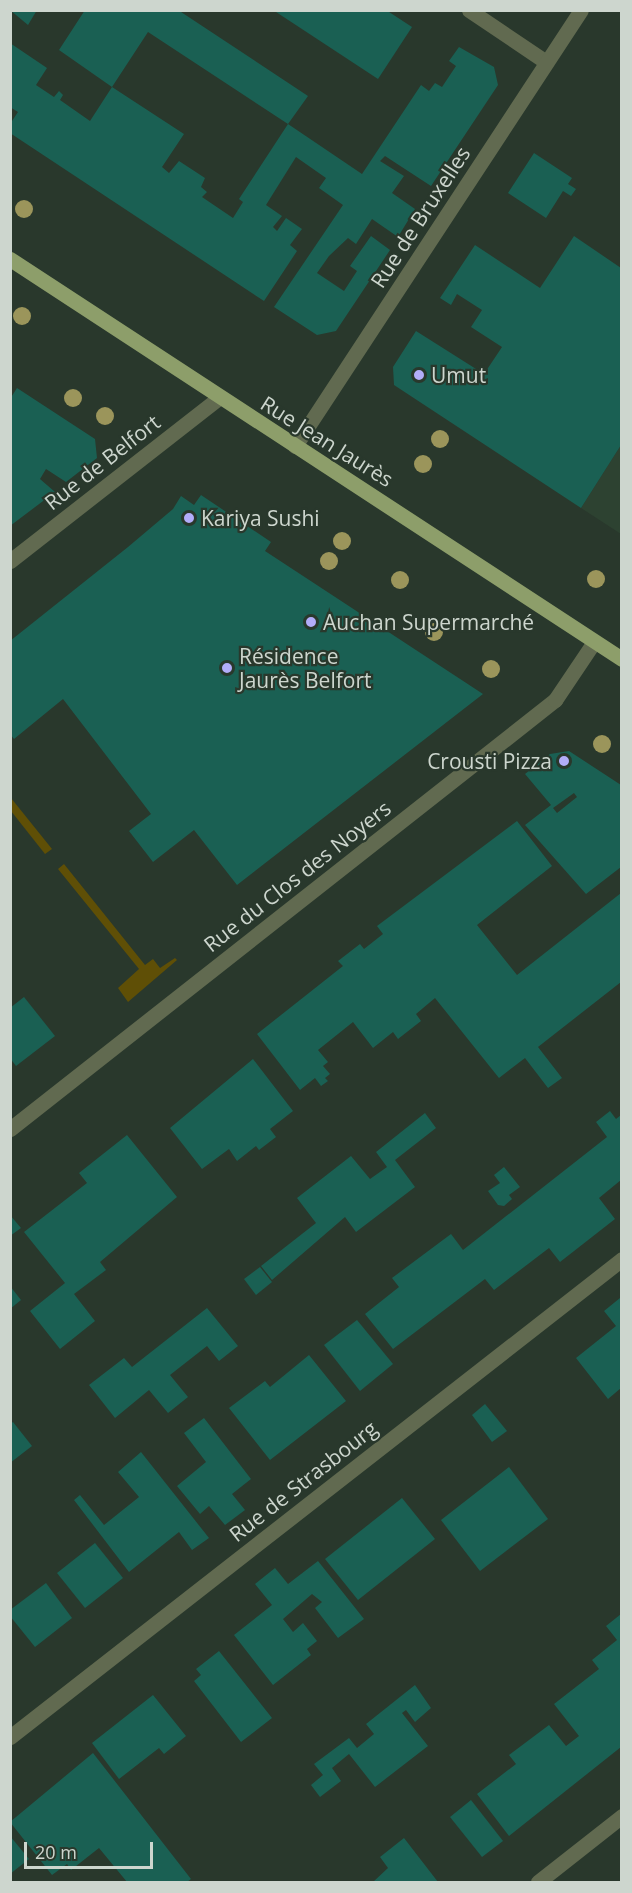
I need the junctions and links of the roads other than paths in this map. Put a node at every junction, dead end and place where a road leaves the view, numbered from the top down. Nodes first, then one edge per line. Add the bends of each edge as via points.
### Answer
1 (469, 10) edge
2 (581, 10) edge
3 (546, 62) junction
4 (10, 259) edge
5 (219, 398) junction
6 (295, 446) junction
7 (10, 561) edge
8 (594, 642) junction
9 (621, 659) edge
10 (10, 1129) edge
11 (621, 1259) edge
12 (10, 1737) edge
13 (621, 1816) edge
14 (538, 1882) edge

1 - 3 street
2 - 3 street, Rue de Bruxelles
3 - 6 street, Rue de Bruxelles
4 - 5 main road, Rue Jean Jaurès
5 - 6 main road, Rue Jean Jaurès
5 - 7 street, Rue de Belfort
6 - 8 main road, Rue Jean Jaurès
8 - 9 main road, Rue Jean Jaurès
8 - 10 street, Rue du Clos des Noyers via 555,700
11 - 12 street, Rue de Strasbourg
13 - 14 street

